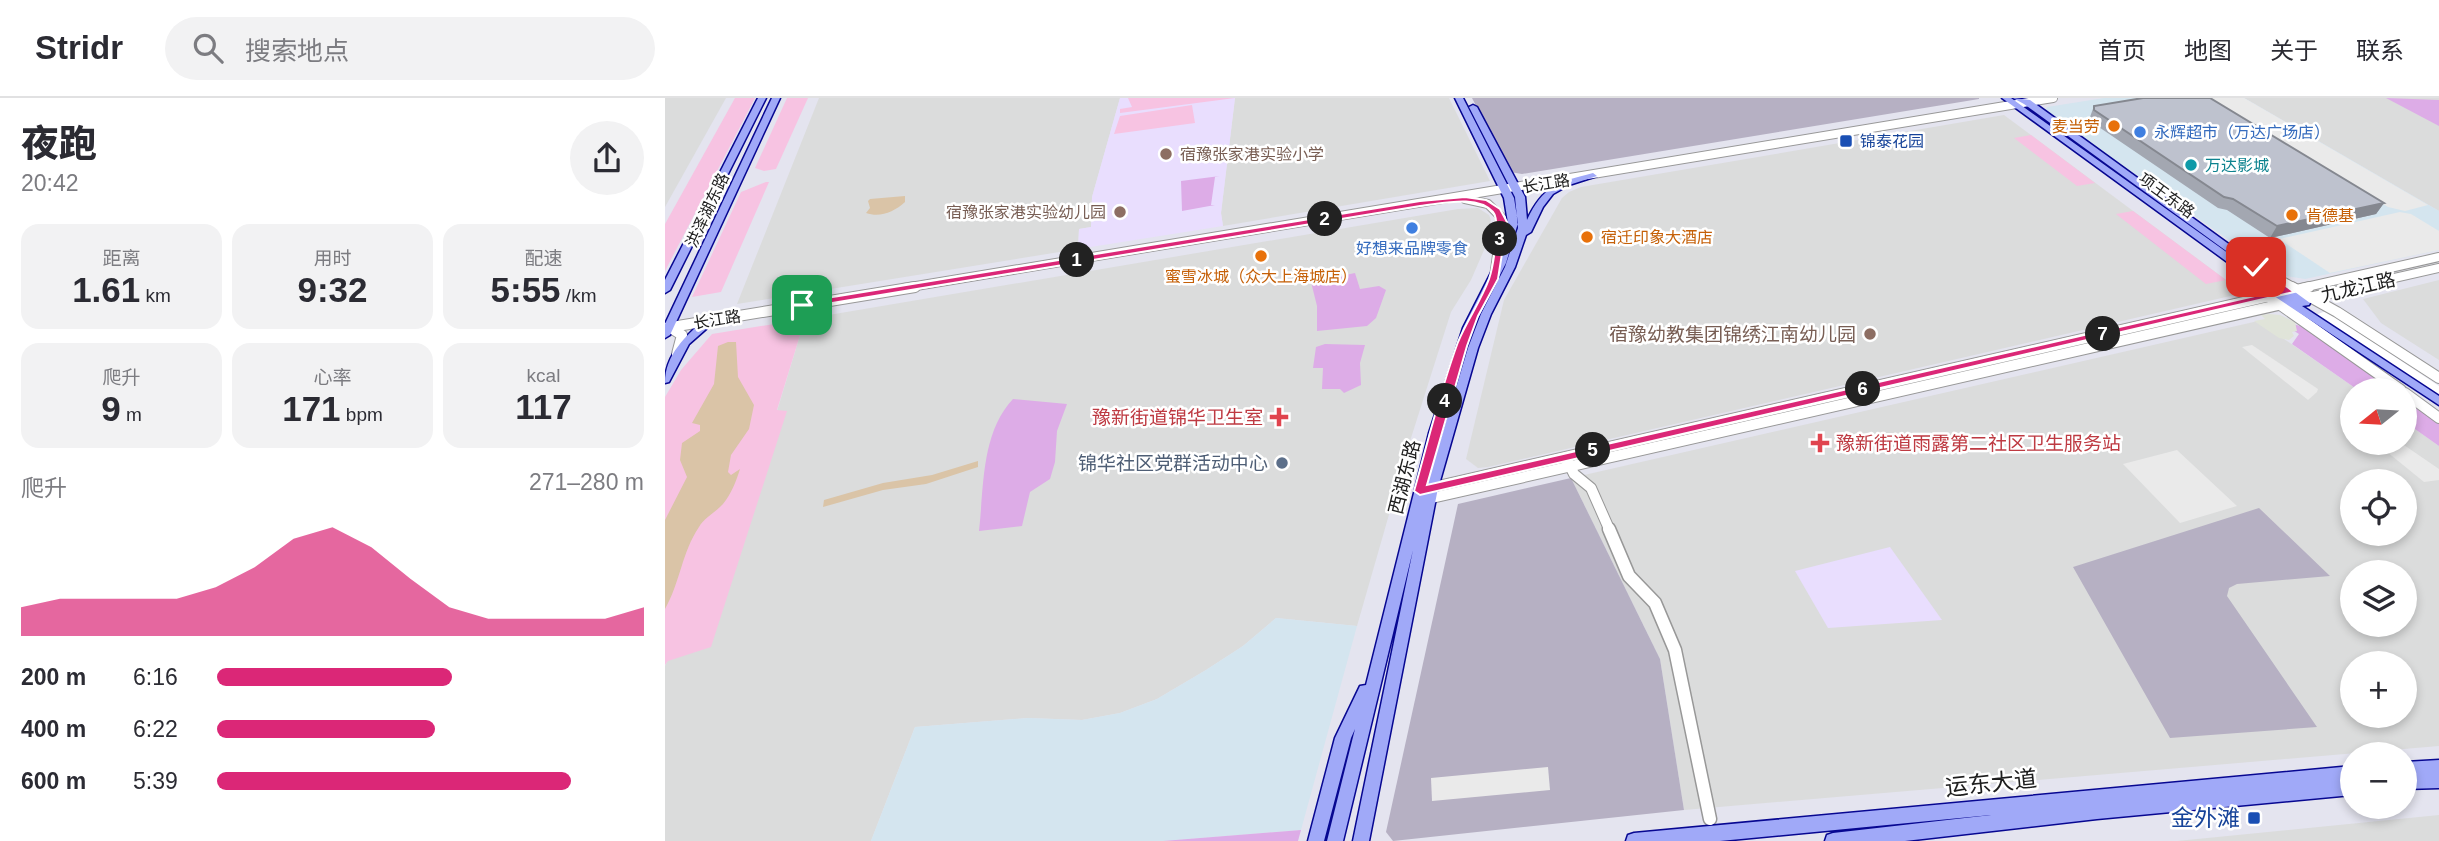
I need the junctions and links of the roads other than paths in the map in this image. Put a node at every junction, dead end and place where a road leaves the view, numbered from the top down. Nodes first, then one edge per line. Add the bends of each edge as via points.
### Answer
1 (762, 98) edge
2 (776, 98) edge
3 (1459, 98) edge
4 (1468, 98) edge
5 (2053, 98) edge
6 (2016, 100) edge
7 (1593, 176) junction
8 (1509, 187) junction
9 (1420, 203) junction
10 (2439, 257) edge
11 (1510, 268) junction
12 (2439, 268) edge
13 (1494, 279) junction
14 (665, 290) edge
15 (2293, 290) junction
16 (2273, 295) junction
17 (2312, 298) junction
18 (2291, 303) junction
19 (2316, 315) junction
20 (711, 320) junction
21 (667, 327) edge
22 (673, 363) junction
23 (2385, 378) edge
24 (2439, 378) edge
25 (665, 380) edge
26 (2439, 393) edge
27 (2439, 401) edge
28 (2417, 402) edge
29 (2439, 418) edge
30 (1568, 462) junction
31 (1425, 495) junction
32 (1378, 662) junction
33 (2439, 766) edge
34 (2417, 768) edge
35 (2340, 775) edge
36 (2439, 780) edge
37 (2417, 781) edge
38 (2340, 788) edge
39 (1710, 819) dead end
40 (1316, 841) edge
41 (1335, 841) edge
42 (1361, 841) edge
43 (1634, 841) edge
44 (1833, 841) edge

1 - 14 main road, 洪泽湖东路
2 - 21 main road, 洪泽湖东路
3 - 8 main road, 西湖东路
4 - 8 main road, 西湖东路
5 - 6 street, 长江路
6 - 7 street, 长江路
6 - 8 street, 长江路
6 - 15 main road, 项王东路
6 - 16 main road, 项王东路
7 - 8 street, 长江路
7 - 11 main road via 1560,184 1546,193
8 - 9 street, 长江路
8 - 11 main road, 西湖东路 via 1524,219
8 - 13 main road, 西湖东路 via 1513,223
8 - 21 street, 长江路
9 - 13 street via 1470,199 1497,210 1503,222
9 - 20 street, 长江路
10 - 15 street, 九龙江路
11 - 31 main road, 西湖东路 via 1473,348
12 - 17 street, 九龙江路
13 - 31 main road, 西湖东路 via 1462,346
15 - 16 street, 九龙江路
15 - 17 street
15 - 18 main road, 项王东路
16 - 18 main road, 项王东路
16 - 30 street, 九龙江路
17 - 18 street, 九龙江路
17 - 24 street
18 - 19 main road, 项王东路
18 - 23 street
18 - 30 street, 九龙江路
19 - 26 main road
19 - 27 main road
20 - 21 street, 长江路
20 - 22 main road via 685,342
21 - 22 street via 682,335
22 - 25 main road
28 - 29 street
30 - 31 street, 九龙江路
30 - 39 street via 1591,488 1629,576 1655,603 1675,650
31 - 32 main road, 西湖东路
31 - 42 main road, 西湖东路
32 - 40 main road via 1343,738
32 - 41 main road, 西湖东路
33 - 34 main road
35 - 43 main road, 运东大道
36 - 37 main road
38 - 44 main road, 运东大道

